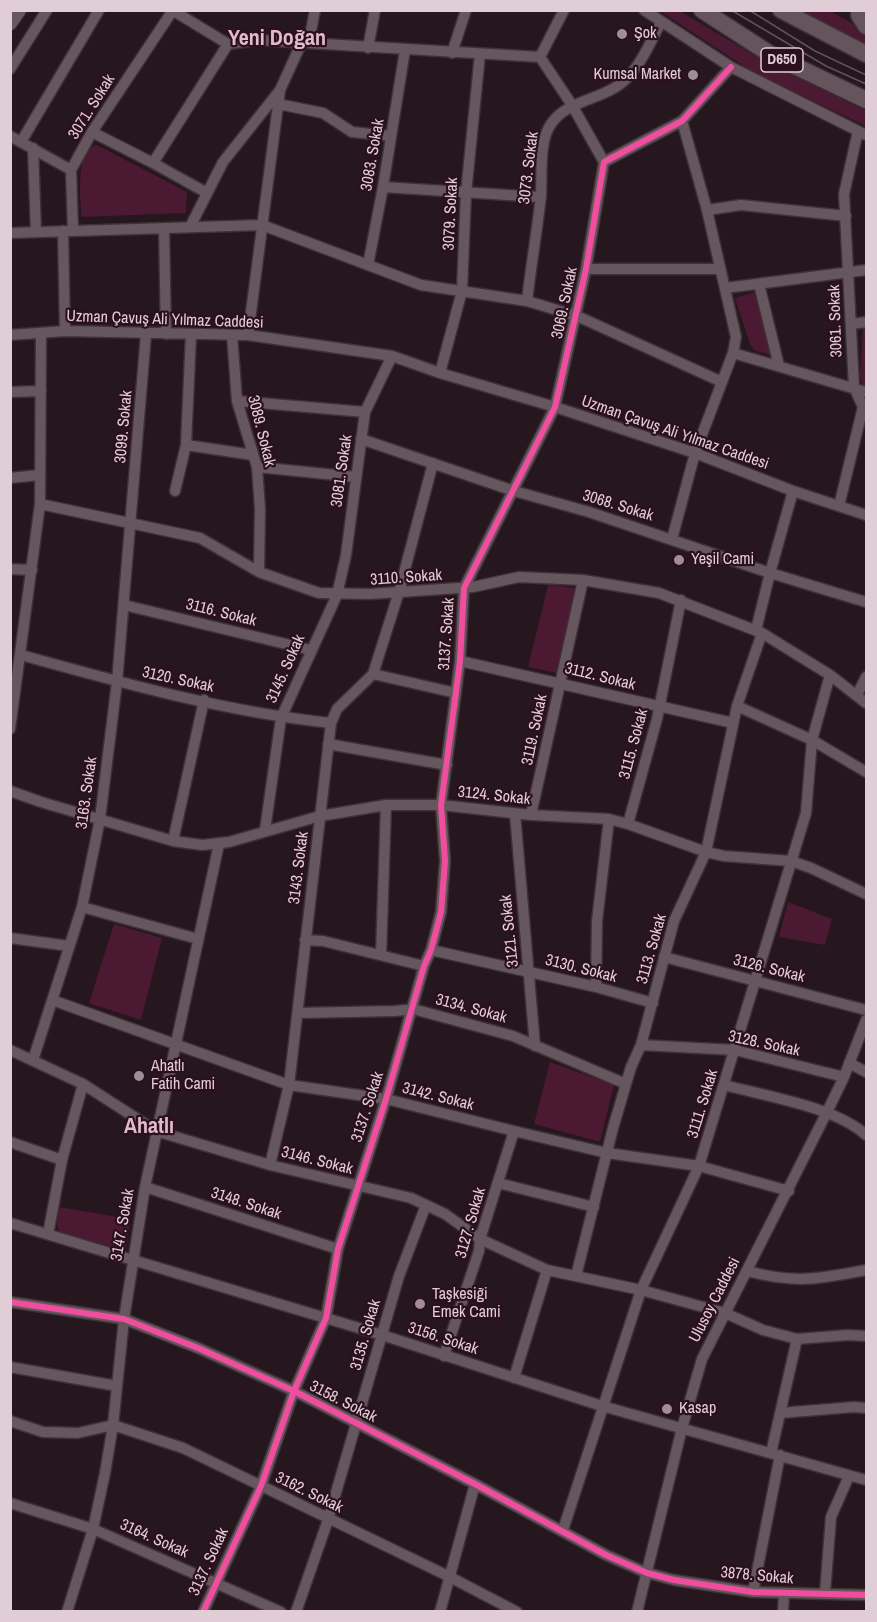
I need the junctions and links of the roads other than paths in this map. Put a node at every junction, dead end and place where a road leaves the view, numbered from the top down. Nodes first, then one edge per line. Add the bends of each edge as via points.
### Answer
1 (19, 10) edge
2 (47, 10) edge
3 (99, 10) edge
4 (315, 10) edge
5 (375, 10) edge
6 (466, 10) edge
7 (564, 10) edge
8 (644, 10) edge
9 (702, 10) edge
10 (782, 10) edge
11 (172, 11) edge
12 (661, 22) junction
13 (10, 23) edge
14 (228, 44) junction
15 (301, 44) junction
16 (368, 48) junction
17 (405, 50) junction
18 (452, 53) junction
19 (480, 54) junction
20 (867, 54) edge
21 (540, 57) junction
22 (730, 67) junction
23 (10, 69) edge
24 (280, 90) junction
25 (867, 100) edge
26 (278, 104) junction
27 (572, 105) junction
28 (682, 121) junction
29 (92, 132) junction
30 (862, 133) edge
31 (10, 136) edge
32 (391, 136) junction
33 (21, 142) junction
34 (33, 148) junction
35 (604, 162) junction
36 (153, 163) junction
37 (71, 170) junction
38 (383, 187) junction
39 (207, 193) junction
40 (466, 193) junction
41 (540, 197) junction
42 (706, 210) junction
43 (846, 216) junction
44 (262, 225) junction
45 (190, 227) junction
46 (164, 228) junction
47 (68, 231) junction
48 (36, 232) junction
49 (10, 233) edge
50 (368, 265) junction
51 (586, 269) junction
52 (720, 269) junction
53 (867, 270) edge
54 (849, 271) junction
55 (759, 284) junction
56 (725, 288) junction
57 (462, 291) junction
58 (527, 301) junction
59 (577, 316) junction
60 (867, 322) edge
61 (852, 324) junction
62 (65, 331) junction
63 (41, 333) junction
64 (146, 334) junction
65 (166, 334) junction
66 (191, 334) junction
67 (10, 335) edge
68 (232, 335) junction
69 (248, 335) junction
70 (733, 353) junction
71 (392, 356) junction
72 (779, 366) junction
73 (440, 373) junction
74 (722, 382) junction
75 (854, 387) junction
76 (41, 391) junction
77 (10, 392) edge
78 (867, 392) edge
79 (237, 401) junction
80 (555, 407) junction
81 (365, 412) junction
82 (361, 439) junction
83 (186, 445) junction
84 (695, 453) junction
85 (253, 455) junction
86 (433, 464) junction
87 (257, 467) junction
88 (39, 475) junction
89 (356, 477) junction
90 (10, 478) edge
91 (175, 491) dead end
92 (514, 491) junction
93 (793, 491) junction
94 (40, 504) junction
95 (838, 506) junction
96 (867, 515) edge
97 (131, 523) junction
98 (672, 538) junction
99 (10, 569) edge
100 (32, 570) junction
101 (259, 572) junction
102 (770, 573) junction
103 (583, 580) junction
104 (465, 588) junction
105 (399, 592) junction
106 (337, 595) junction
107 (681, 600) junction
108 (867, 602) edge
109 (124, 605) junction
110 (759, 631) junction
111 (311, 650) junction
112 (21, 655) junction
113 (460, 661) junction
114 (373, 674) junction
115 (831, 675) junction
116 (867, 676) edge
117 (117, 682) junction
118 (560, 683) junction
119 (456, 693) junction
120 (857, 696) junction
121 (13, 697) edge
122 (204, 700) junction
123 (867, 703) edge
124 (737, 706) junction
125 (659, 707) junction
126 (281, 718) junction
127 (331, 723) junction
128 (733, 723) junction
129 (10, 729) edge
130 (812, 740) junction
131 (328, 744) junction
132 (447, 765) junction
133 (867, 772) edge
134 (10, 791) edge
135 (386, 805) junction
136 (441, 806) junction
137 (515, 814) junction
138 (531, 815) junction
139 (320, 816) junction
140 (100, 819) junction
141 (609, 819) junction
142 (628, 824) junction
143 (265, 830) junction
144 (173, 841) junction
145 (219, 844) junction
146 (706, 852) junction
147 (791, 861) junction
148 (867, 894) edge
149 (82, 907) junction
150 (10, 938) edge
151 (198, 939) junction
152 (305, 940) junction
153 (69, 946) junction
154 (431, 950) junction
155 (381, 955) junction
156 (664, 957) junction
157 (424, 966) junction
158 (530, 972) junction
159 (756, 982) junction
160 (596, 987) junction
161 (52, 1000) junction
162 (653, 1003) junction
163 (413, 1009) junction
164 (867, 1010) edge
165 (298, 1013) junction
166 (867, 1020) edge
167 (175, 1045) junction
168 (641, 1045) junction
169 (535, 1046) junction
170 (10, 1050) edge
171 (735, 1050) junction
172 (33, 1060) junction
173 (849, 1064) junction
174 (867, 1072) edge
175 (844, 1077) junction
176 (83, 1084) junction
177 (626, 1084) junction
178 (289, 1085) junction
179 (724, 1085) junction
180 (386, 1099) junction
181 (827, 1112) junction
182 (156, 1131) junction
183 (514, 1131) junction
184 (867, 1135) edge
185 (10, 1142) edge
186 (607, 1153) junction
187 (62, 1160) junction
188 (270, 1165) junction
189 (699, 1166) junction
190 (498, 1183) junction
191 (357, 1186) junction
192 (145, 1187) junction
193 (789, 1191) junction
194 (426, 1205) junction
195 (594, 1207) junction
196 (10, 1223) edge
197 (48, 1234) junction
198 (480, 1239) junction
199 (338, 1249) junction
200 (133, 1259) junction
201 (547, 1270) junction
202 (867, 1270) edge
203 (747, 1271) junction
204 (576, 1276) junction
205 (640, 1290) junction
206 (10, 1302) edge
207 (725, 1313) junction
208 (326, 1317) junction
209 (124, 1319) junction
210 (382, 1335) junction
211 (867, 1336) edge
212 (797, 1339) junction
213 (444, 1356) junction
214 (10, 1368) edge
215 (514, 1378) junction
216 (117, 1386) junction
217 (294, 1391) junction
218 (602, 1406) junction
219 (867, 1408) edge
220 (780, 1413) junction
221 (10, 1421) edge
222 (356, 1423) junction
223 (113, 1425) junction
224 (682, 1428) junction
225 (775, 1454) junction
226 (849, 1476) junction
227 (867, 1480) edge
228 (475, 1484) junction
229 (261, 1486) junction
230 (10, 1503) edge
231 (328, 1520) junction
232 (93, 1528) junction
233 (563, 1530) junction
234 (647, 1573) junction
235 (448, 1576) junction
236 (215, 1583) junction
237 (753, 1592) junction
238 (784, 1593) junction
239 (825, 1593) junction
240 (867, 1595) edge
241 (67, 1611) edge
242 (203, 1611) edge
243 (281, 1611) edge
244 (296, 1611) edge
245 (440, 1611) edge
246 (517, 1611) edge
247 (637, 1611) edge
248 (783, 1611) edge

1 - 13 main road
2 - 23 street
3 - 33 street
4 - 15 street via 311,31
5 - 16 street
6 - 18 street
7 - 21 street
8 - 12 street
9 - 25 highway, D650 via 770,54
10 - 20 highway, D650
11 - 14 street
11 - 29 street, 3071. Sokak
12 - 22 street
12 - 27 street, 3073. Sokak via 624,81
14 - 15 street via 258,40
14 - 36 street
15 - 16 street
15 - 24 street
16 - 17 street
17 - 18 street
17 - 32 street, 3083. Sokak
18 - 19 street
19 - 21 street
19 - 40 street, 3079. Sokak
21 - 27 street
22 - 28 street
22 - 30 street
24 - 26 street
24 - 39 street via 223,162
26 - 32 street via 323,113 352,132
26 - 44 street
27 - 35 street
27 - 41 street, 3073. Sokak via 550,124 544,141
28 - 35 street
28 - 42 street
29 - 36 street
29 - 37 street, 3071. Sokak
30 - 43 street, 3061. Sokak via 844,194
31 - 33 street
32 - 38 street, 3083. Sokak
33 - 34 street
34 - 37 street
34 - 48 street
35 - 51 street, 3069. Sokak
36 - 39 street
37 - 47 street
38 - 40 street
38 - 50 street, 3083. Sokak
39 - 45 street
40 - 41 street
40 - 57 street, 3079. Sokak
41 - 58 street, 3073. Sokak
42 - 43 street via 741,205
42 - 52 street
43 - 54 street, 3061. Sokak
44 - 45 street
44 - 50 street
44 - 69 street
45 - 46 street
46 - 47 street
46 - 65 street
47 - 48 street
47 - 62 street
48 - 49 street
50 - 57 street via 421,285
51 - 52 street
51 - 59 street, 3069. Sokak
52 - 56 street
53 - 54 street
54 - 55 street
54 - 61 street, 3061. Sokak
55 - 56 street
55 - 72 street
56 - 70 street via 736,338
57 - 58 street
57 - 73 street, 3079. Sokak
58 - 59 street
59 - 74 street
59 - 80 street, 3069. Sokak
60 - 61 street
61 - 75 street, 3061. Sokak
62 - 63 street, Uzman Çavuş Ali Yılmaz Caddesi
62 - 64 street, Uzman Çavuş Ali Yılmaz Caddesi
63 - 67 street, Uzman Çavuş Ali Yılmaz Caddesi
63 - 76 street
64 - 65 street, Uzman Çavuş Ali Yılmaz Caddesi
64 - 97 street, 3099. Sokak
65 - 66 street, Uzman Çavuş Ali Yılmaz Caddesi
66 - 68 street, Uzman Çavuş Ali Yılmaz Caddesi
66 - 83 street
68 - 69 street, Uzman Çavuş Ali Yılmaz Caddesi
68 - 79 street, 3089. Sokak
69 - 71 street, Uzman Çavuş Ali Yılmaz Caddesi
70 - 72 street
70 - 74 street
71 - 73 street, Uzman Çavuş Ali Yılmaz Caddesi
71 - 81 street, 3081. Sokak
72 - 75 street
73 - 80 street, Uzman Çavuş Ali Yılmaz Caddesi
74 - 84 street
75 - 78 street
75 - 95 street, 3061. Sokak via 862,407
76 - 77 street
76 - 88 street
79 - 81 street
79 - 85 street, 3089. Sokak
80 - 84 street, Uzman Çavuş Ali Yılmaz Caddesi
80 - 92 street, 3069. Sokak
81 - 82 street, 3081. Sokak
82 - 86 street, 3068. Sokak
82 - 89 street, 3081. Sokak
83 - 85 street
83 - 91 street
84 - 93 street, Uzman Çavuş Ali Yılmaz Caddesi
84 - 98 street
85 - 87 street, 3089. Sokak
86 - 92 street, 3068. Sokak
86 - 105 street, 3143. Sokak
87 - 89 street
87 - 101 street, 3089. Sokak
88 - 90 street
88 - 94 street
89 - 106 street, 3081. Sokak
92 - 98 street, 3068. Sokak
92 - 104 street, 3069. Sokak
93 - 95 street, Uzman Çavuş Ali Yılmaz Caddesi
93 - 102 street, 3113. Sokak
94 - 97 street, 3110. Sokak
94 - 100 street
95 - 96 street, Uzman Çavuş Ali Yılmaz Caddesi
97 - 101 street, 3110. Sokak via 200,538
97 - 109 street, 3163. Sokak
98 - 102 street, 3068. Sokak
99 - 100 street
100 - 112 street
101 - 106 street, 3110. Sokak via 318,593
102 - 108 street, 3068. Sokak
102 - 110 street, 3113. Sokak
103 - 104 street, 3110. Sokak via 519,577
103 - 107 street, 3110. Sokak via 659,592
103 - 118 street, 3119. Sokak
104 - 105 street, 3110. Sokak
104 - 113 street, 3137. Sokak
105 - 106 street, 3110. Sokak
105 - 114 street, 3143. Sokak
106 - 111 street, 3145. Sokak
107 - 110 street, 3110. Sokak
107 - 125 street, 3115. Sokak
109 - 111 street, 3116. Sokak
109 - 117 street, 3163. Sokak
110 - 115 street, 3110. Sokak
110 - 124 street, 3113. Sokak
111 - 126 street, 3145. Sokak
112 - 117 street, 3120. Sokak
112 - 121 street
113 - 118 street, 3112. Sokak
113 - 119 street, 3137. Sokak
114 - 119 street
114 - 127 street, 3143. Sokak via 337,709
115 - 120 street, 3110. Sokak
115 - 130 street, 3111. Sokak
116 - 120 street
117 - 122 street, 3120. Sokak
117 - 140 street, 3163. Sokak
118 - 125 street, 3112. Sokak
118 - 138 street, 3119. Sokak
119 - 132 street, 3137. Sokak
120 - 123 street, 3110. Sokak
121 - 129 street
122 - 126 street, 3120. Sokak
122 - 144 street
124 - 128 street, 3113. Sokak
124 - 130 street
125 - 128 street, 3112. Sokak
125 - 142 street, 3115. Sokak
126 - 127 street, 3120. Sokak
126 - 143 street, 3145. Sokak
127 - 131 street, 3143. Sokak
128 - 146 street, 3113. Sokak
130 - 133 street
130 - 147 street, 3111. Sokak via 806,813
131 - 132 street
131 - 139 street, 3143. Sokak
132 - 136 street, 3137. Sokak
134 - 140 street, 3124. Sokak
135 - 136 street, 3124. Sokak
135 - 139 street, 3124. Sokak
135 - 155 street
136 - 137 street, 3124. Sokak
136 - 154 street, 3137. Sokak via 445,861 441,912
137 - 138 street, 3124. Sokak
137 - 158 street, 3121. Sokak
138 - 141 street, 3124. Sokak
139 - 143 street, 3124. Sokak
139 - 152 street, 3143. Sokak
140 - 144 street, 3124. Sokak
140 - 149 street, 3163. Sokak
141 - 142 street, 3124. Sokak
141 - 160 street via 597,921
142 - 146 street, 3124. Sokak
143 - 145 street, 3124. Sokak
144 - 145 street, 3124. Sokak
145 - 151 street, 3147. Sokak
146 - 147 street, 3124. Sokak
146 - 156 street, 3113. Sokak via 674,921
147 - 148 street, 3124. Sokak
147 - 159 street, 3111. Sokak
149 - 151 street
149 - 153 street, 3163. Sokak
150 - 153 street
151 - 167 street, 3147. Sokak
152 - 155 street
152 - 165 street, 3143. Sokak
153 - 161 street, 3163. Sokak
154 - 157 street, 3137. Sokak
154 - 158 street, 3130. Sokak
155 - 157 street
156 - 159 street, 3126. Sokak
156 - 162 street, 3113. Sokak
157 - 163 street, 3137. Sokak
158 - 160 street, 3130. Sokak
158 - 169 street, 3121. Sokak
159 - 164 street, 3126. Sokak
159 - 171 street, 3111. Sokak
160 - 162 street, 3130. Sokak
161 - 167 street, 3142. Sokak
161 - 172 street, 3163. Sokak
162 - 168 street, 3113. Sokak
163 - 165 street, 3134. Sokak
163 - 169 street, 3134. Sokak via 513,1036
163 - 180 street, 3137. Sokak
165 - 178 street, 3143. Sokak
166 - 173 street, Ulusoy Caddesi
167 - 178 street, 3142. Sokak
167 - 182 street, 3147. Sokak
168 - 171 street, 3128. Sokak
168 - 177 street, 3113. Sokak
169 - 177 street, 3134. Sokak
170 - 172 street, 3146. Sokak
171 - 175 street, 3128. Sokak
171 - 179 street, 3111. Sokak
172 - 176 street, 3146. Sokak
173 - 174 street
173 - 175 street, Ulusoy Caddesi
175 - 181 street, Ulusoy Caddesi
176 - 182 street, 3146. Sokak
176 - 187 street
177 - 186 street, 3113. Sokak
178 - 180 street, 3142. Sokak
178 - 188 street, 3143. Sokak
179 - 181 street
179 - 189 street, 3111. Sokak
180 - 183 street, 3142. Sokak
180 - 191 street, 3137. Sokak
181 - 184 street via 856,1125
181 - 193 street, Ulusoy Caddesi
182 - 188 street, 3146. Sokak
182 - 192 street, 3147. Sokak
183 - 186 street, 3142. Sokak
183 - 190 street, 3127. Sokak
185 - 187 street
186 - 189 street, 3142. Sokak
186 - 195 street, 3113. Sokak
187 - 197 street
188 - 191 street, 3146. Sokak
189 - 193 street, 3142. Sokak
189 - 205 street, 3111. Sokak
190 - 195 street
190 - 198 street, 3127. Sokak
191 - 194 street, 3146. Sokak
191 - 199 street, 3137. Sokak
192 - 199 street, 3148. Sokak
192 - 200 street, 3147. Sokak
193 - 203 street, Ulusoy Caddesi
194 - 198 street, 3146. Sokak
194 - 210 street, 3135. Sokak
195 - 204 street, 3113. Sokak
196 - 197 street, 3156. Sokak
197 - 200 street, 3156. Sokak
198 - 201 street, 3146. Sokak
198 - 213 street, 3127. Sokak
199 - 208 street, 3137. Sokak
200 - 208 street, 3156. Sokak
200 - 209 street, 3147. Sokak
201 - 204 street, 3146. Sokak
201 - 215 street
202 - 203 street via 796,1280
203 - 207 street, Ulusoy Caddesi
204 - 205 street, 3146. Sokak
205 - 207 street, 3146. Sokak
205 - 218 street, 3111. Sokak
206 - 209 street, 3158. Sokak
207 - 212 street, 3146. Sokak via 762,1330
207 - 224 street, Ulusoy Caddesi via 702,1359
208 - 210 street, 3156. Sokak
208 - 217 street, 3137. Sokak
209 - 216 street, 3147. Sokak
209 - 217 street, 3158. Sokak
210 - 213 street, 3156. Sokak
210 - 222 street, 3135. Sokak
211 - 212 street, 3146. Sokak
212 - 220 street
213 - 215 street, 3156. Sokak
214 - 216 street
215 - 218 street, 3156. Sokak
216 - 223 street, 3147. Sokak
217 - 222 street, 3158. Sokak
217 - 229 street, 3137. Sokak
218 - 224 street, 3156. Sokak
218 - 233 street, 3111. Sokak
219 - 220 street
220 - 225 street
221 - 223 street via 43,1432 78,1433
222 - 228 street, 3158. Sokak
222 - 231 street, 3135. Sokak
223 - 229 street, 3162. Sokak via 183,1448
223 - 232 street, 3147. Sokak
224 - 225 street, 3156. Sokak
224 - 234 street, Ulusoy Caddesi
225 - 226 street, 3156. Sokak
225 - 237 street
226 - 227 street, 3156. Sokak
226 - 239 street via 831,1517
228 - 233 street, 3158. Sokak
228 - 235 street
229 - 231 street, 3162. Sokak
229 - 236 street, 3137. Sokak
230 - 232 street, 3164. Sokak
231 - 235 street, 3162. Sokak
231 - 244 street, 3135. Sokak
232 - 236 street, 3164. Sokak
232 - 241 street, 3147. Sokak
233 - 234 street, 3158. Sokak
234 - 237 street, 3878. Sokak
234 - 247 street, Ulusoy Caddesi
235 - 245 street
235 - 246 street, 3162. Sokak
236 - 242 street, 3137. Sokak
236 - 243 street, 3164. Sokak
237 - 238 street, 3878. Sokak
238 - 239 street, 3878. Sokak
238 - 248 street
239 - 240 street, 3878. Sokak

